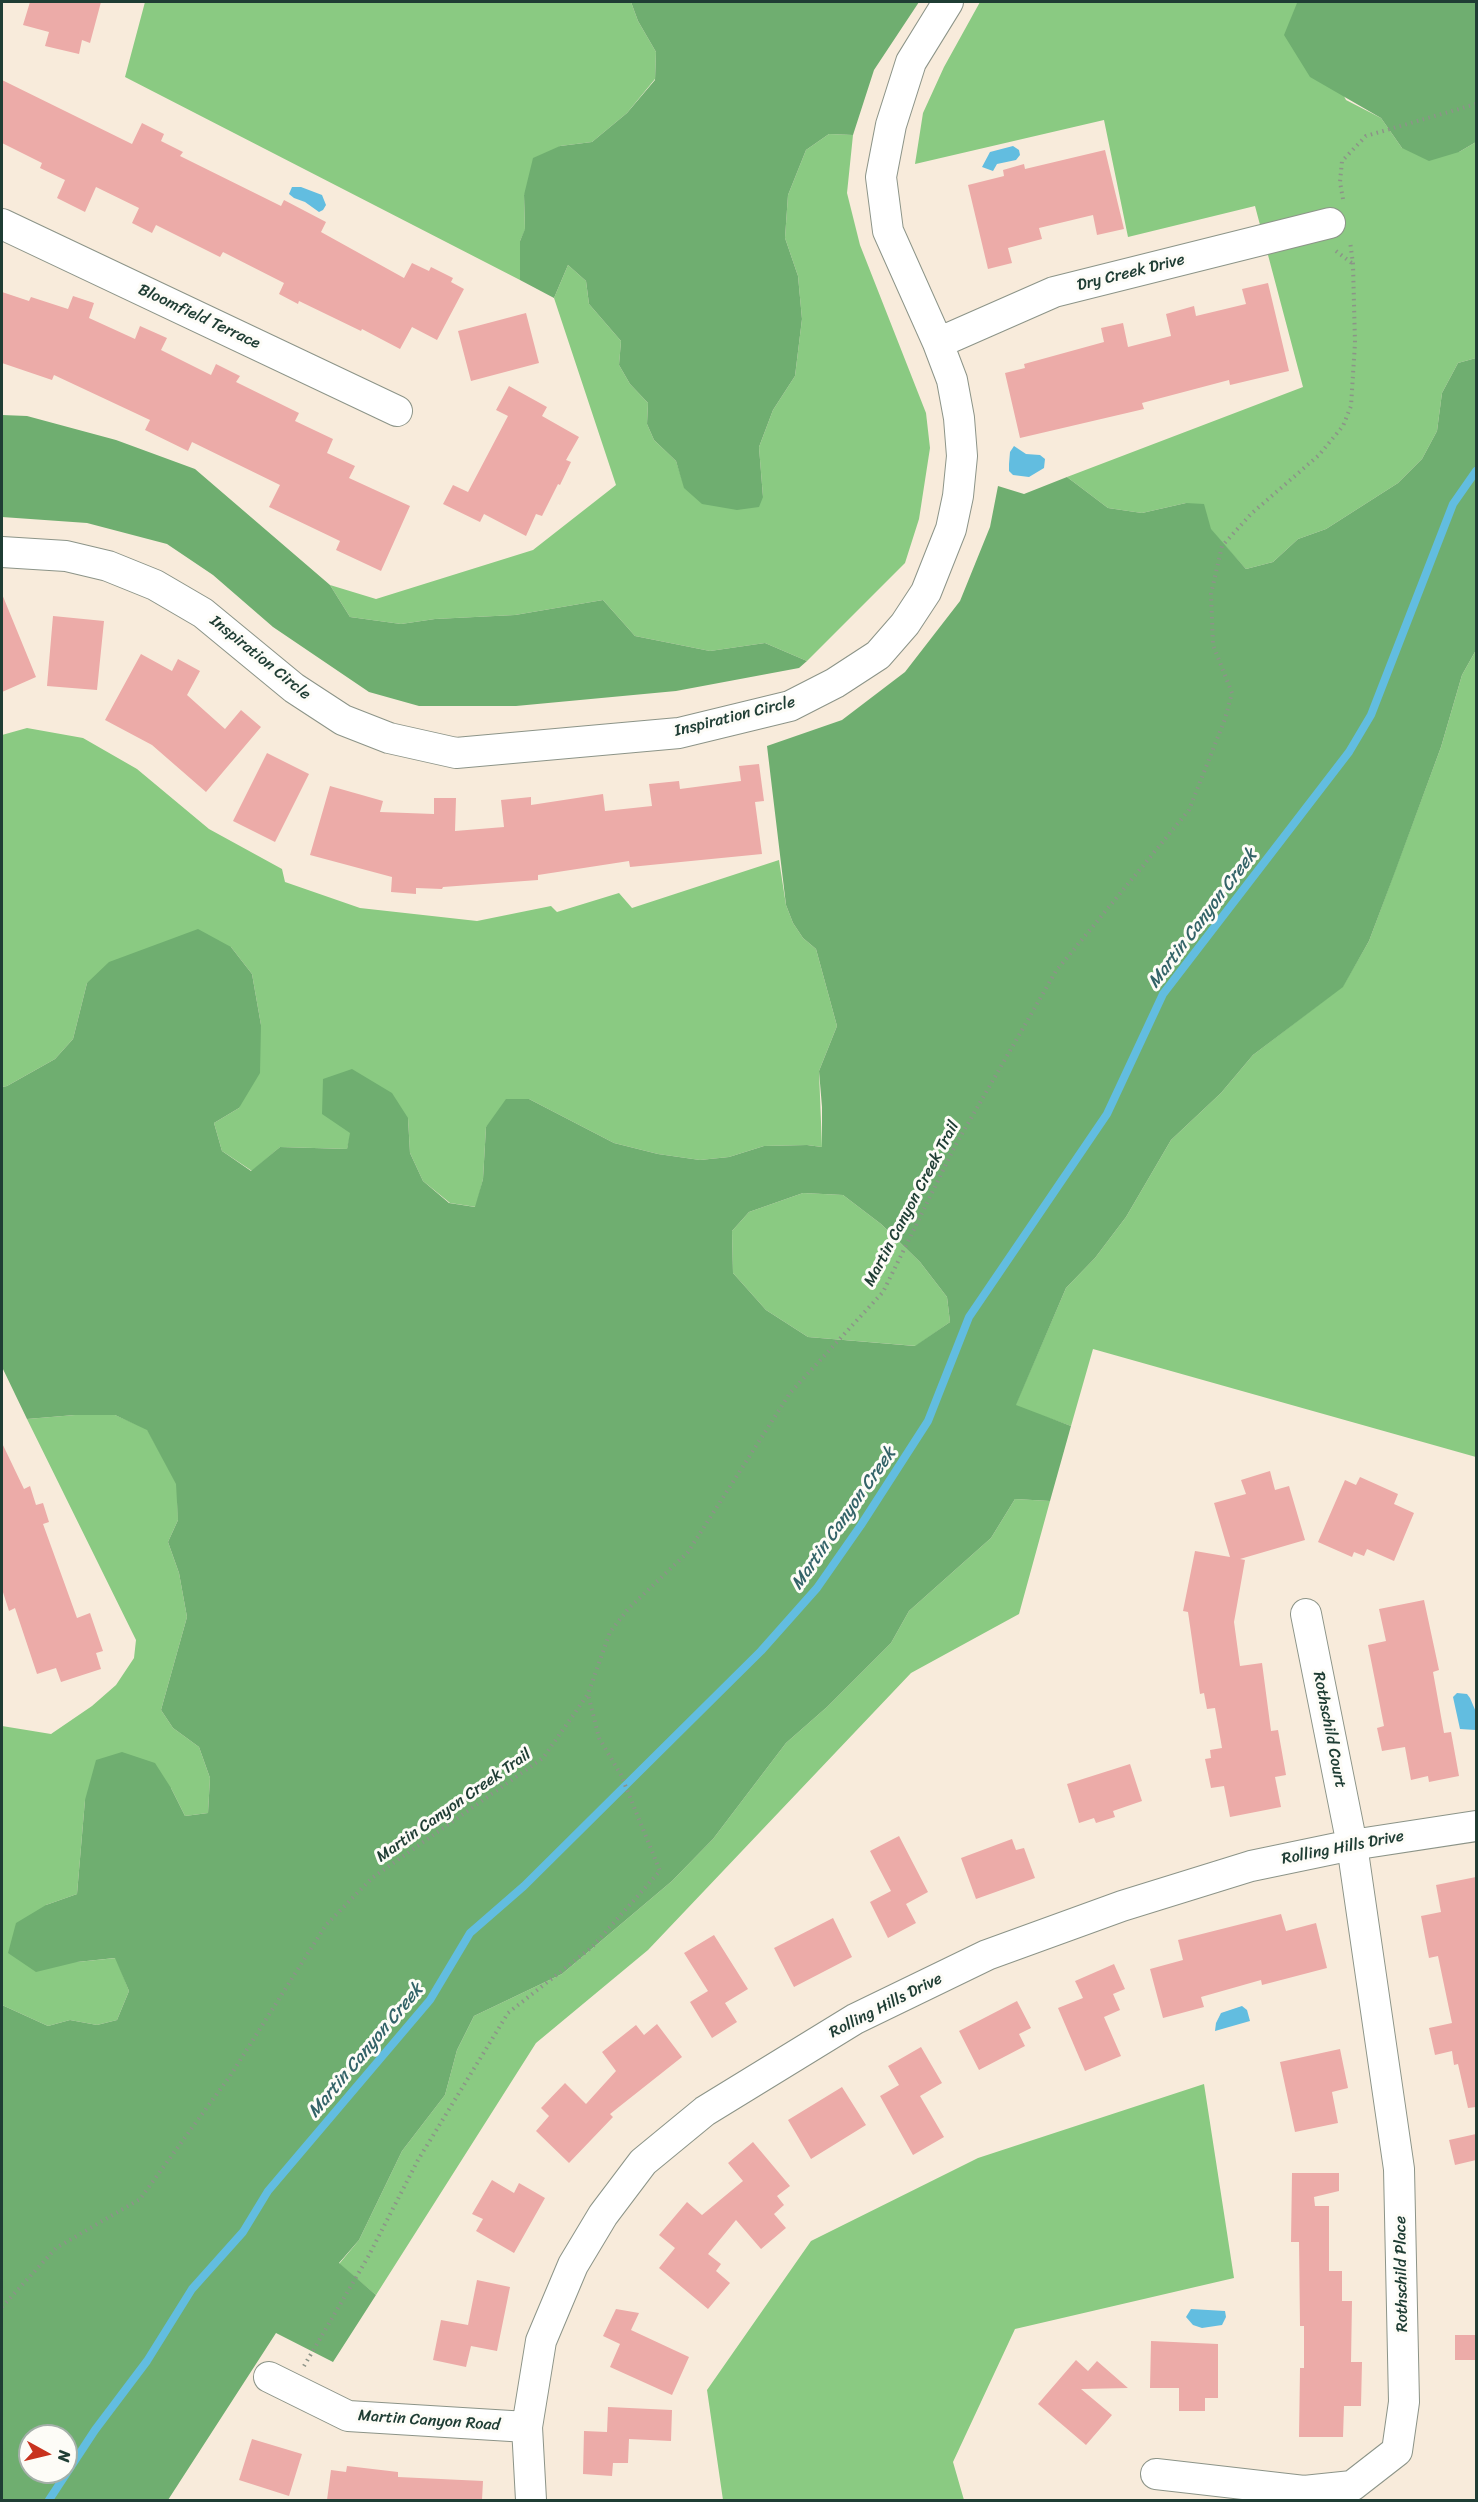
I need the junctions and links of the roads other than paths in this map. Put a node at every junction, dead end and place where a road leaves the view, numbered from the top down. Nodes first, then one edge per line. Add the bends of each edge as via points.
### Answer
1 (948, 2) edge
2 (1341, 221) road end
3 (2, 224) edge
4 (938, 343) junction
5 (397, 411) dead end
6 (2, 552) edge
7 (1306, 1614) dead end
8 (1476, 1826) edge
9 (1352, 1845) junction
10 (281, 2383) road end
11 (527, 2427) junction
12 (1156, 2474) dead end
13 (531, 2500) edge

1 - 4 street, Inspiration Circle via 911,62 891,125 881,177 888,231
2 - 4 street, Dry Creek Drive via 1054,292
3 - 5 street, Bloomfield Terrace
4 - 6 street, Inspiration Circle via 952,380 959,418 962,456 958,496 939,562 926,592 905,624 878,655 790,706 679,733 456,753 389,738 333,714 294,688 203,613 155,585 108,566 66,556
7 - 9 street, Rothschild Court
8 - 9 street, Rolling Hills Drive
9 - 11 street, Rolling Hills Drive via 1251,1866 1122,1906 987,1955 855,2019 705,2111 644,2162 603,2215 573,2265 541,2341
9 - 12 street, Rothschild Place via 1399,2169 1404,2402 1398,2451 1352,2486 1304,2491
10 - 11 street, Martin Canyon Road via 348,2416
11 - 13 street, Rolling Hills Drive

